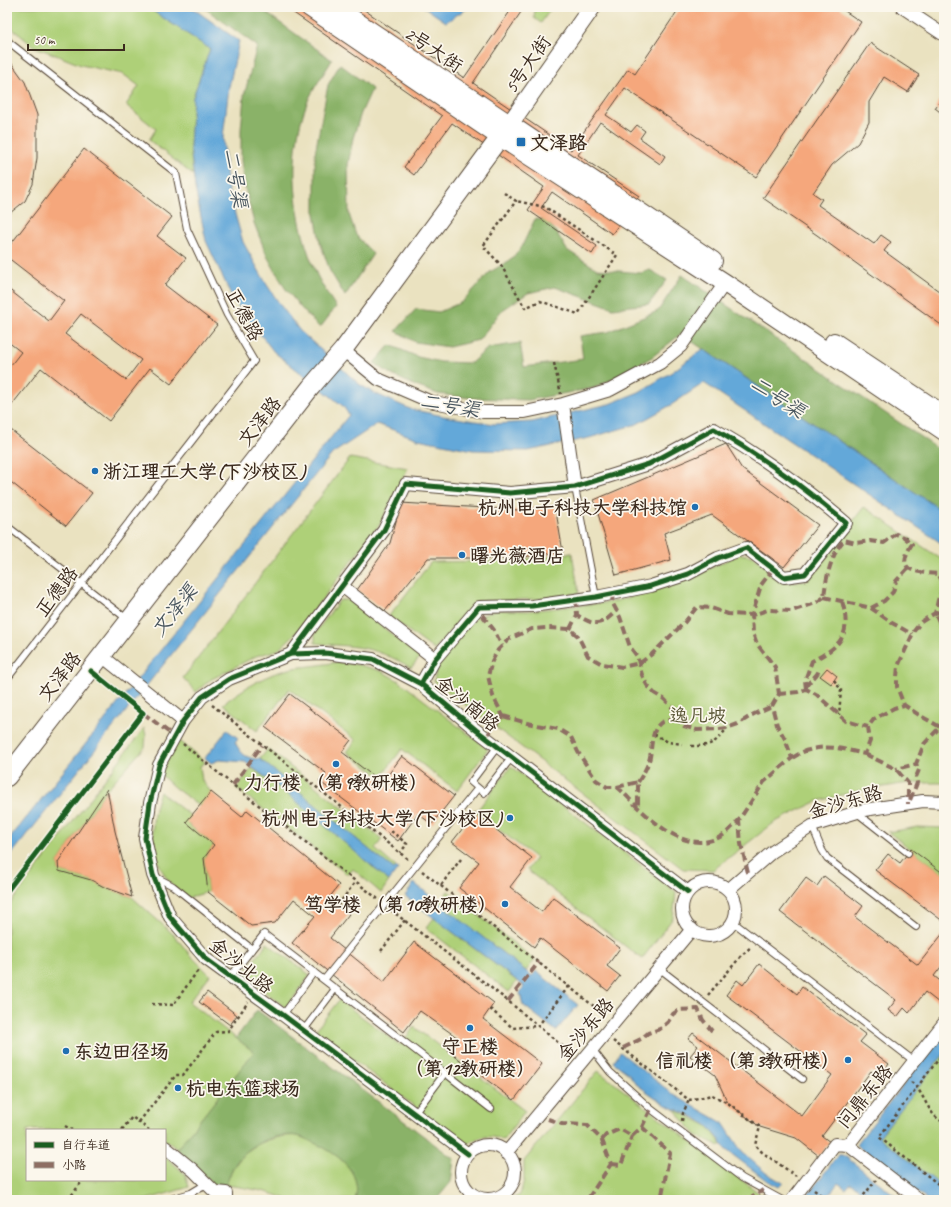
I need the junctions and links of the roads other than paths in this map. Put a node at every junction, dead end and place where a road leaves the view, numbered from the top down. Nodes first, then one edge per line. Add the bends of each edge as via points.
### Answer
1 (309, 7) edge
2 (335, 7) edge
3 (592, 7) edge
4 (902, 7) edge
5 (944, 35) edge
6 (7, 39) edge
7 (504, 131) junction
8 (725, 283) junction
9 (341, 352) junction
10 (563, 407) junction
11 (944, 415) edge
12 (944, 431) edge
13 (575, 487) junction
14 (7, 526) edge
15 (80, 583) junction
16 (342, 586) junction
17 (596, 597) junction
18 (130, 621) junction
19 (291, 654) junction
20 (102, 656) junction
21 (435, 659) junction
22 (7, 679) edge
23 (421, 684) junction
24 (183, 721) junction
25 (498, 746) junction
26 (512, 757) junction
27 (7, 777) edge
28 (478, 788) junction
29 (944, 802) edge
30 (857, 813) junction
31 (812, 826) junction
32 (908, 853) dead end
33 (153, 875) junction
34 (728, 890) junction
35 (688, 892) junction
36 (733, 922) junction
37 (916, 927) dead end
38 (692, 929) junction
39 (252, 949) junction
40 (660, 969) junction
41 (314, 972) junction
42 (230, 977) junction
43 (324, 980) junction
44 (335, 989) junction
45 (283, 1015) junction
46 (944, 1023) edge
47 (303, 1031) junction
48 (592, 1049) junction
49 (914, 1061) junction
50 (445, 1073) junction
51 (802, 1079) dead end
52 (491, 1109) dead end
53 (414, 1114) junction
54 (848, 1145) junction
55 (166, 1148) edge
56 (506, 1153) junction
57 (468, 1154) junction
58 (206, 1184) junction
59 (470, 1197) edge
60 (166, 1200) edge
61 (226, 1200) edge
62 (782, 1200) edge
63 (792, 1200) edge
64 (919, 1200) edge

1 - 7 main road
2 - 7 main road, 2号大街
3 - 7 main road, 5号大街
4 - 5 street
6 - 15 lane, 正德路 via 176,173 187,230 227,315 254,361
7 - 8 main road
7 - 9 main road, 文泽路
7 - 11 main road
8 - 10 street via 681,346 660,363 610,390
8 - 12 main road
9 - 10 street via 378,379 429,401 483,412 525,412
9 - 18 main road, 文泽路 via 311,387
10 - 13 street
13 - 16 street via 510,493 406,484 384,530
13 - 17 lane
13 - 17 street via 649,464 714,429 773,467 846,523 805,574 784,577 746,548 718,558 688,574 651,586
14 - 15 lane
15 - 18 lane
15 - 22 lane, 正德路
16 - 19 street
16 - 21 street
17 - 21 street via 532,606 479,607
18 - 20 main road, 文泽路
19 - 23 street, 金沙南路 via 324,653 373,659
19 - 24 street, 金沙南路 via 229,679 202,697
20 - 24 street
20 - 27 main road, 文泽路
21 - 23 street
23 - 25 street, 金沙南路
24 - 33 street, 金沙北路 via 159,765 150,803 144,838
25 - 26 street, 金沙南路
25 - 28 lane via 471,782
26 - 28 lane via 484,792
26 - 35 street, 金沙南路
28 - 43 lane
29 - 30 street, 金沙东路 via 923,801
30 - 31 street, 金沙东路
30 - 32 lane
31 - 34 street, 金沙东路 via 772,852
31 - 37 lane via 827,858
33 - 39 lane via 173,886
33 - 42 street, 金沙北路 via 170,917 206,959
34 - 35 street via 712,882 695,886
34 - 36 street via 736,905
35 - 38 street via 682,909 684,918
36 - 38 street via 720,934 712,936 703,935
36 - 49 lane
38 - 40 street, 金沙东路
39 - 41 lane via 264,934
39 - 42 lane
40 - 48 street, 金沙东路
40 - 51 lane
41 - 43 lane
41 - 45 lane
42 - 45 street, 金沙北路
43 - 44 lane
44 - 47 lane
44 - 50 lane
45 - 47 street, 金沙北路
46 - 49 street, 问鼎东路
47 - 53 street, 金沙北路
48 - 56 street, 金沙东路
48 - 62 lane via 610,1072 651,1109 742,1178
49 - 54 street, 问鼎东路
50 - 52 lane
50 - 53 lane
53 - 57 street, 金沙北路
54 - 63 street, 问鼎东路 via 835,1144 808,1185
54 - 64 street
55 - 58 street
56 - 57 street via 493,1146 484,1146 475,1148
56 - 59 street via 513,1163 514,1171 510,1187 493,1198
57 - 59 street via 461,1171
58 - 60 lane via 191,1193
58 - 61 street via 215,1192 226,1193

